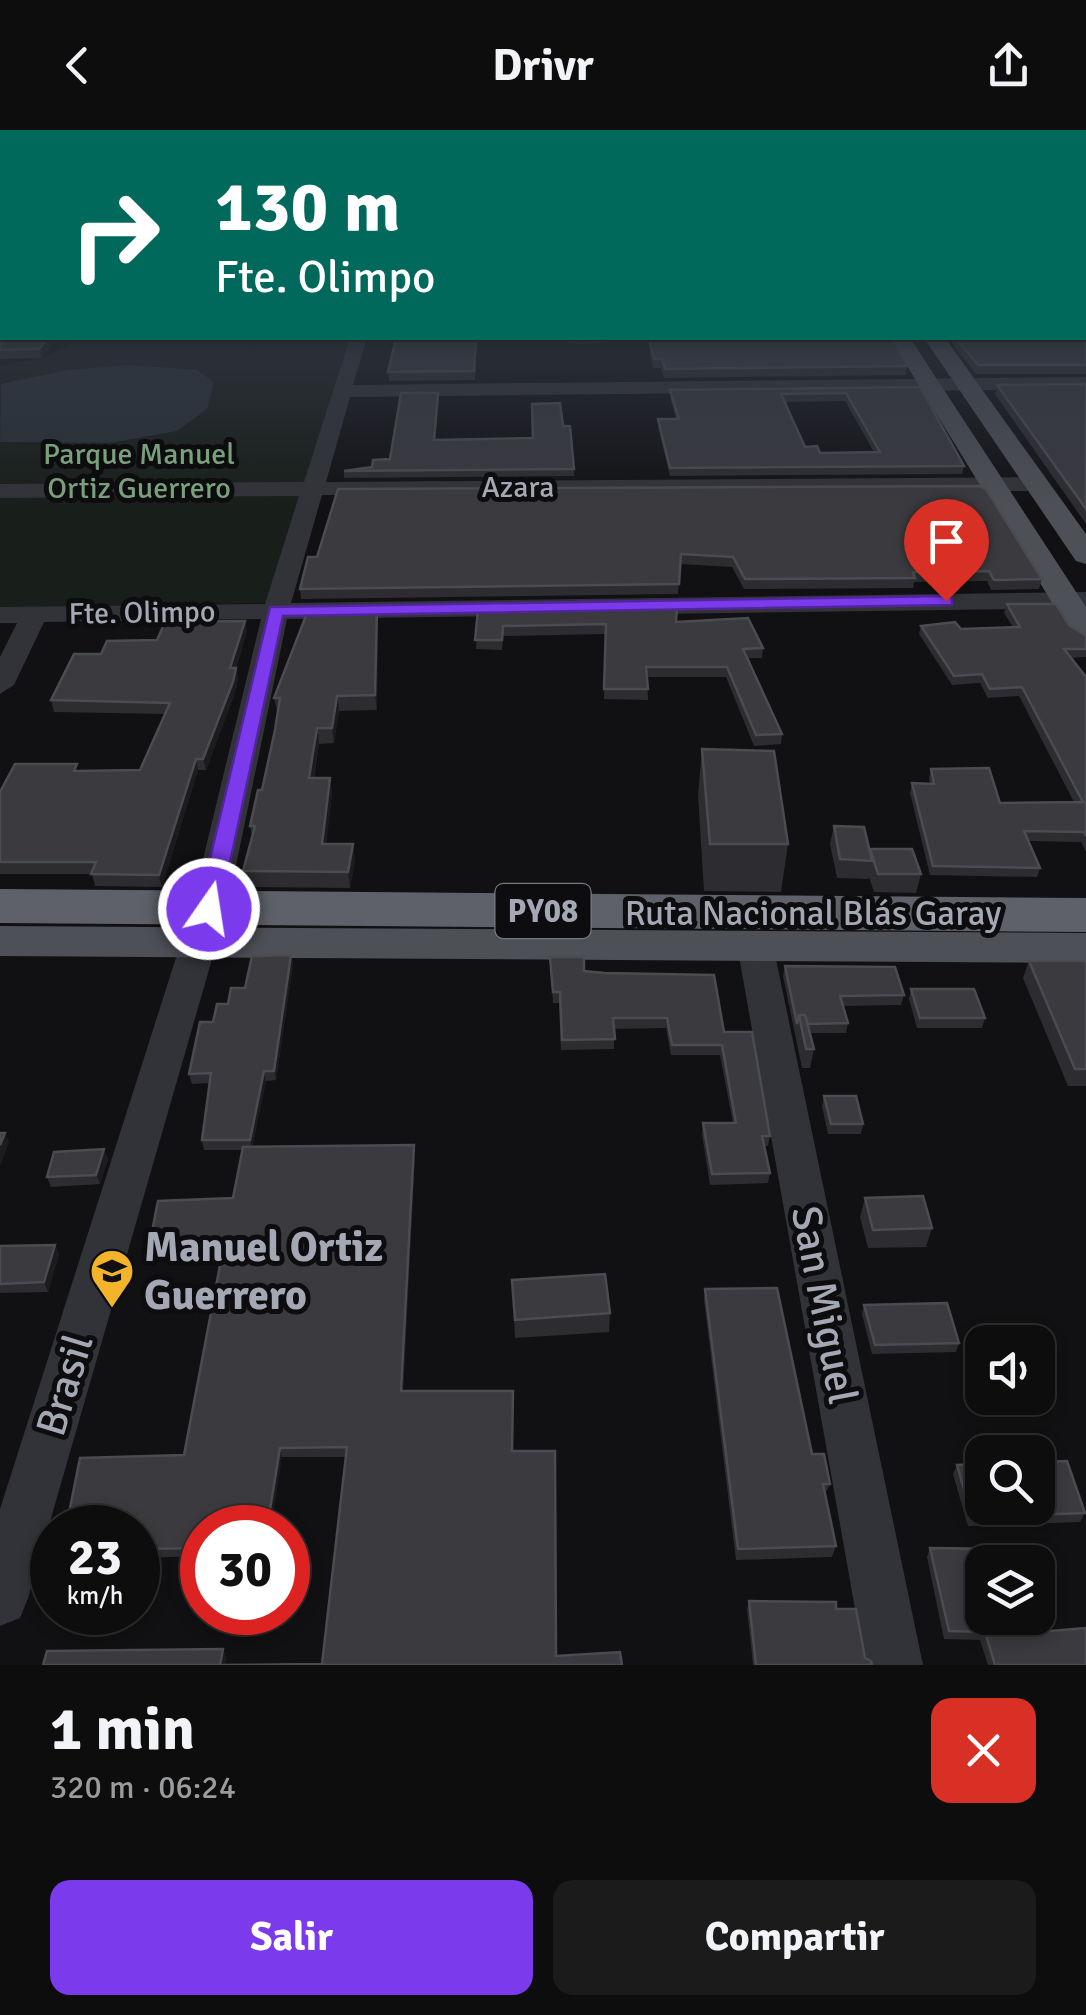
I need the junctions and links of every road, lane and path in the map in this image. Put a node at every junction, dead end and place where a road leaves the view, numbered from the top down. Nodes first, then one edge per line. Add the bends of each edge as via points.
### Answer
1 (348, 366) edge
2 (918, 366) edge
3 (955, 366) edge
4 (929, 383) junction
5 (967, 383) junction
6 (1086, 384) edge
7 (339, 391) junction
8 (1037, 484) junction
9 (993, 486) junction
10 (314, 487) junction
11 (0, 491) edge
12 (1086, 555) edge
13 (1075, 600) edge
14 (276, 611) junction
15 (34, 614) junction
16 (0, 615) edge
17 (1086, 632) edge
18 (0, 685) edge
19 (0, 906) edge
20 (1086, 915) edge
21 (204, 925) junction
22 (0, 941) edge
23 (755, 945) junction
24 (1086, 948) edge
25 (0, 1598) edge
26 (894, 1665) edge

1 - 7 street, Brasil
2 - 4 main road
3 - 5 main road
4 - 5 street
4 - 7 street
4 - 9 main road
5 - 6 street
5 - 8 main road
7 - 10 street, Brasil
8 - 9 street, Azara
8 - 12 main road
9 - 10 street, Azara
9 - 13 main road
10 - 11 street, Azara
10 - 14 street, Brasil
13 - 14 street, Fte. Olimpo
13 - 17 main road
14 - 15 street, Fte. Olimpo
14 - 21 street, Brasil
15 - 16 street, Fte. Olimpo
15 - 18 street
19 - 21 highway, Ruta Nacional Blás Garay / PY08
20 - 21 highway, Ruta Nacional Blás Garay / PY08
21 - 22 main road
21 - 23 main road
21 - 25 street, Brasil
23 - 24 main road
23 - 26 street, San Miguel

